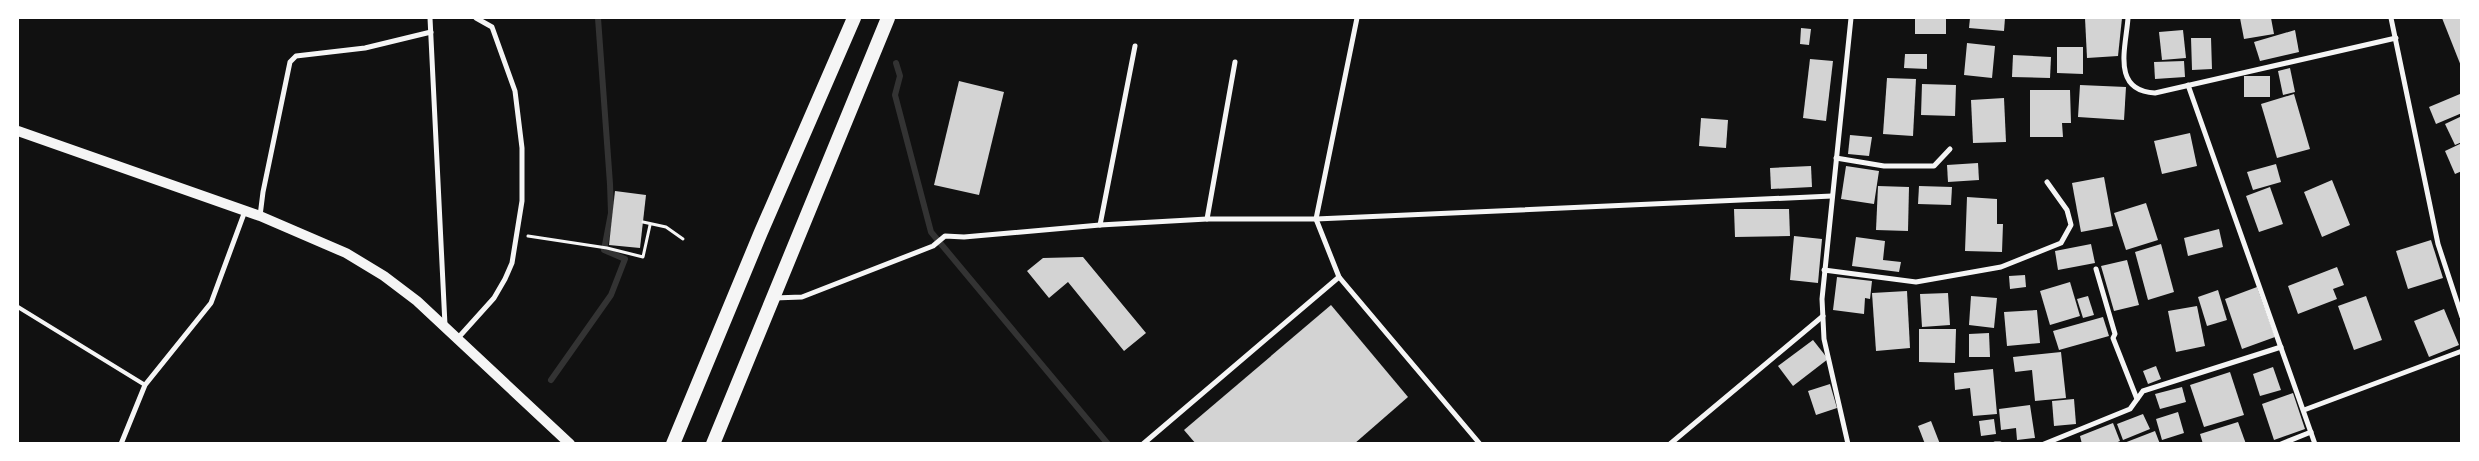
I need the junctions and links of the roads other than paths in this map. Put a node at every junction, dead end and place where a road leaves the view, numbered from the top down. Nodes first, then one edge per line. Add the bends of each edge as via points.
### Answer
1 (430, 18) edge
2 (476, 18) edge
3 (854, 18) edge
4 (888, 18) edge
5 (1357, 18) edge
6 (1851, 18) edge
7 (2128, 18) edge
8 (2391, 18) edge
9 (431, 32) junction
10 (2396, 38) junction
11 (1135, 46) dead end
12 (1235, 62) dead end
13 (2188, 85) junction
14 (18, 131) edge
15 (1950, 149) dead end
16 (1836, 158) junction
17 (2046, 182) dead end
18 (1832, 196) junction
19 (245, 211) junction
20 (260, 216) junction
21 (1208, 219) junction
22 (1316, 219) junction
23 (1100, 225) junction
24 (2096, 269) dead end
25 (1824, 270) junction
26 (1339, 277) junction
27 (772, 298) junction
28 (18, 307) edge
29 (1822, 316) junction
30 (2462, 317) edge
31 (445, 325) junction
32 (458, 338) junction
33 (2281, 347) junction
34 (2462, 351) edge
35 (145, 385) junction
36 (2137, 399) junction
37 (2304, 410) junction
38 (2311, 432) junction
39 (121, 444) edge
40 (570, 444) edge
41 (673, 444) edge
42 (713, 444) edge
43 (1143, 444) edge
44 (1480, 444) edge
45 (1670, 444) edge
46 (1848, 444) edge
47 (1995, 444) edge
48 (2000, 444) edge
49 (2044, 444) edge
50 (2281, 444) edge
51 (2315, 444) edge

1 - 9 street
2 - 32 street via 492,27 515,91 522,148 522,201 512,262 505,279 494,298
3 - 41 highway
4 - 27 highway
5 - 22 street
6 - 16 street
7 - 13 street via 2126,80 2147,92
8 - 10 street
9 - 20 street via 365,48 296,56 290,62
9 - 31 street
10 - 13 street
10 - 30 street via 2438,244
11 - 23 street
12 - 21 street
13 - 33 street
14 - 19 main road
15 - 16 street via 1934,166 1884,166
16 - 18 street
17 - 25 street via 2067,210 2071,224 2061,243 2001,267 1916,282
18 - 22 street
18 - 25 street
19 - 20 main road
19 - 35 street via 211,304
20 - 31 main road via 346,254 384,276
21 - 22 street
21 - 23 street
22 - 26 street
23 - 27 street via 945,236 933,246 802,297
24 - 36 street via 2115,334 2113,338
25 - 29 street
26 - 43 street
26 - 44 street
27 - 42 highway
28 - 35 lane
29 - 45 street
29 - 46 street via 1824,339
31 - 32 main road
32 - 40 main road
33 - 36 street via 2143,391
33 - 37 street
34 - 37 street
35 - 39 street
36 - 49 street via 2130,409
37 - 38 street
38 - 50 street
38 - 51 street
47 - 48 street

